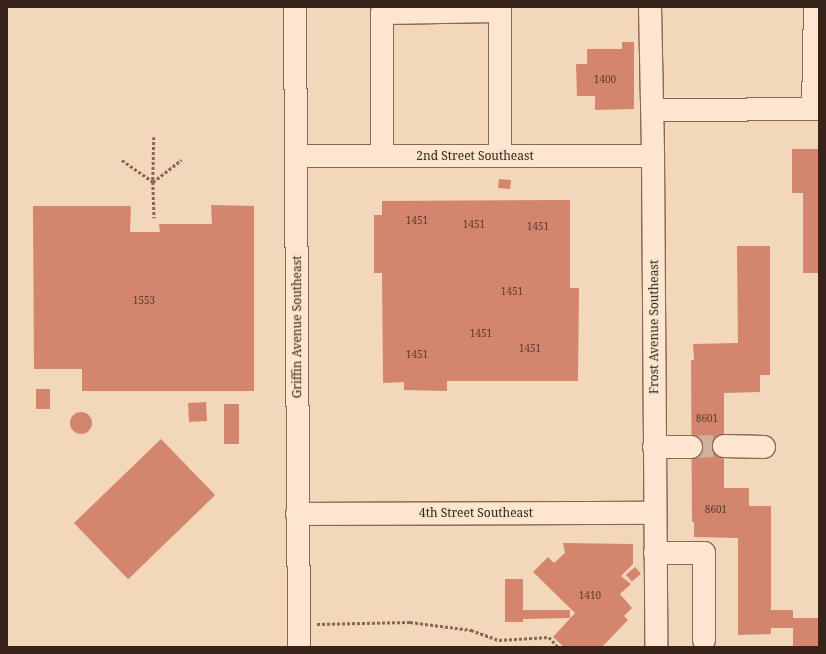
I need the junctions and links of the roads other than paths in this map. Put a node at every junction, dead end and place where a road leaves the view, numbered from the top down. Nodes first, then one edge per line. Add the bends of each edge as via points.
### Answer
1 (295, 7) edge
2 (650, 7) edge
3 (815, 7) edge
4 (500, 9) edge
5 (816, 109) edge
6 (653, 110) junction
7 (296, 156) junction
8 (382, 156) junction
9 (500, 156) junction
10 (653, 156) junction
11 (724, 446) tunnel mouth
12 (654, 447) junction
13 (691, 447) tunnel mouth
14 (764, 447) dead end
15 (654, 513) junction
16 (297, 514) junction
17 (655, 553) junction
18 (704, 640) dead end
19 (299, 647) edge
20 (656, 647) edge

1 - 7 street, Griffin Avenue Southeast
2 - 6 street, Frost Avenue Southeast
3 - 5 street
4 - 8 street via 382,13
4 - 9 street
5 - 6 street
6 - 10 street, Frost Avenue Southeast
7 - 8 street, 2nd Street Southeast
7 - 16 street, Griffin Avenue Southeast
8 - 9 street, 2nd Street Southeast
9 - 10 street, 2nd Street Southeast
10 - 12 street, Frost Avenue Southeast
11 - 14 street
12 - 13 street
12 - 15 street, Frost Avenue Southeast
15 - 16 street, 4th Street Southeast
15 - 17 street, Frost Avenue Southeast
16 - 19 street, Griffin Avenue Southeast
17 - 18 street via 704,553
17 - 20 street, Frost Avenue Southeast

